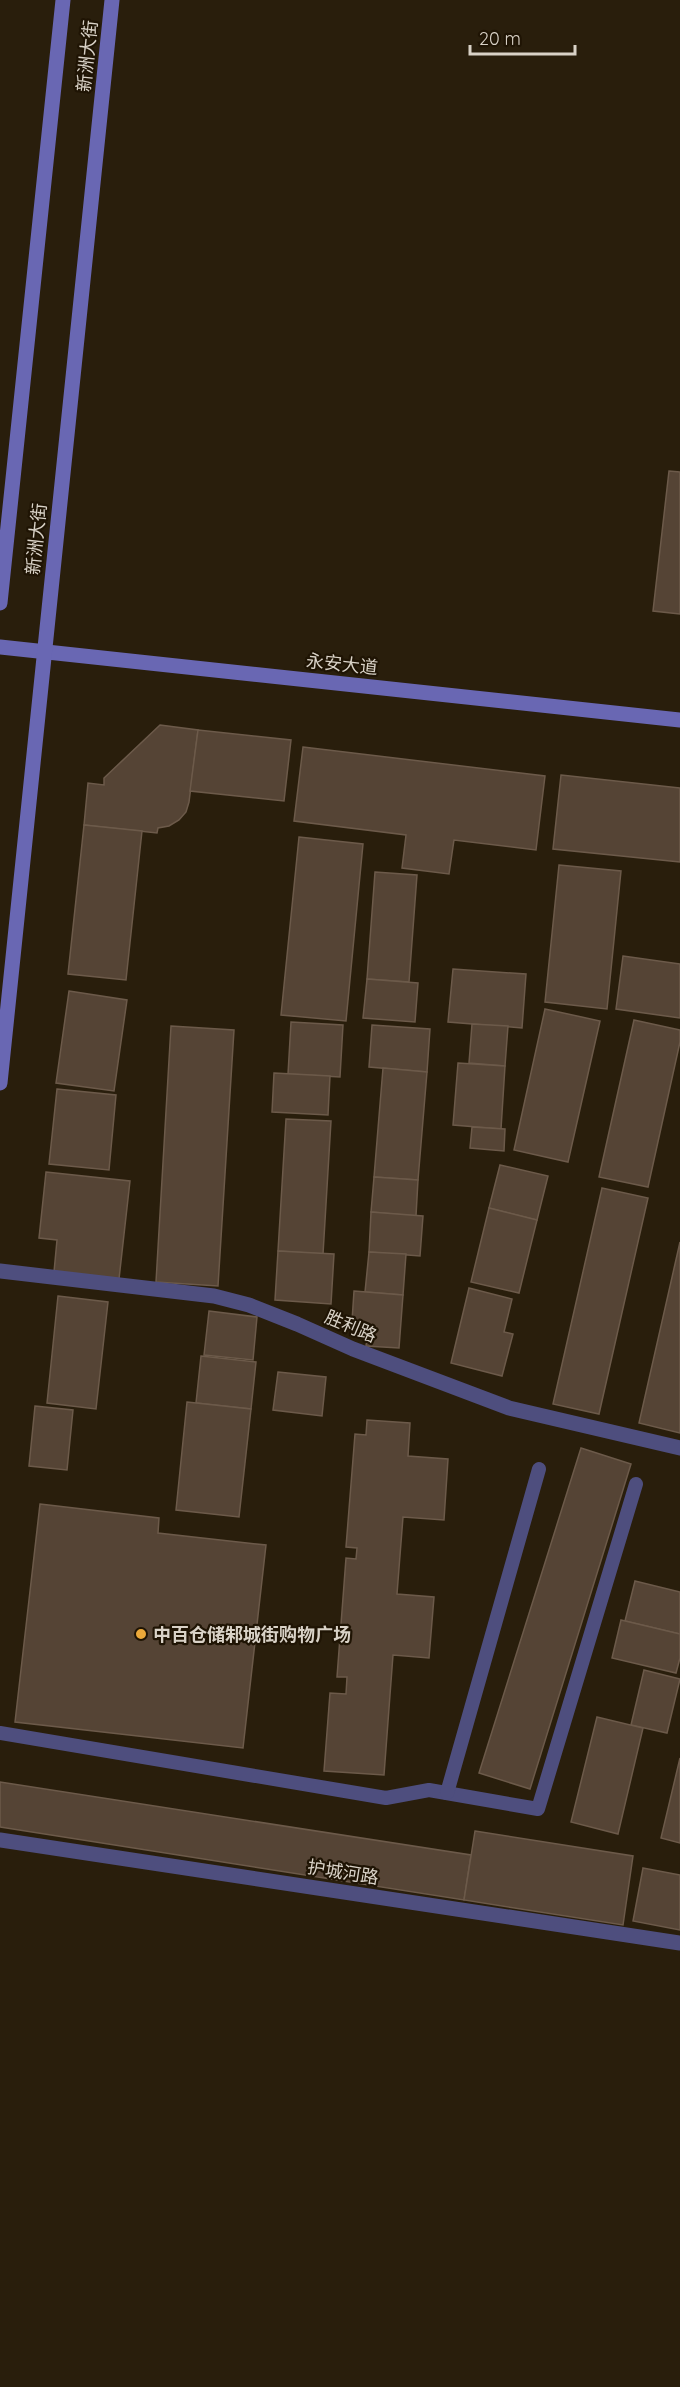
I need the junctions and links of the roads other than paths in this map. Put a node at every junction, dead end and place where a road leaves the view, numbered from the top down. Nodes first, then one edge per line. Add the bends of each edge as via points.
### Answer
1 (63, 0) edge
2 (112, 0) edge
3 (0, 603) edge
4 (0, 647) edge
5 (44, 652) junction
6 (680, 720) edge
7 (0, 1083) edge
8 (0, 1270) edge
9 (680, 1448) edge
10 (539, 1469) dead end
11 (636, 1484) dead end
12 (0, 1733) edge
13 (447, 1793) junction
14 (0, 1840) edge
15 (680, 1943) edge

1 - 3 main road, 新洲大街
2 - 5 main road, 新洲大街
4 - 5 main road, 永安大道
5 - 6 main road, 永安大道
5 - 7 main road, 新洲大街
8 - 9 street, 胜利路 via 214,1296 268,1313 509,1408
10 - 13 lane
11 - 13 lane via 538,1809
12 - 13 lane via 386,1798 429,1790
14 - 15 street, 护城河路

